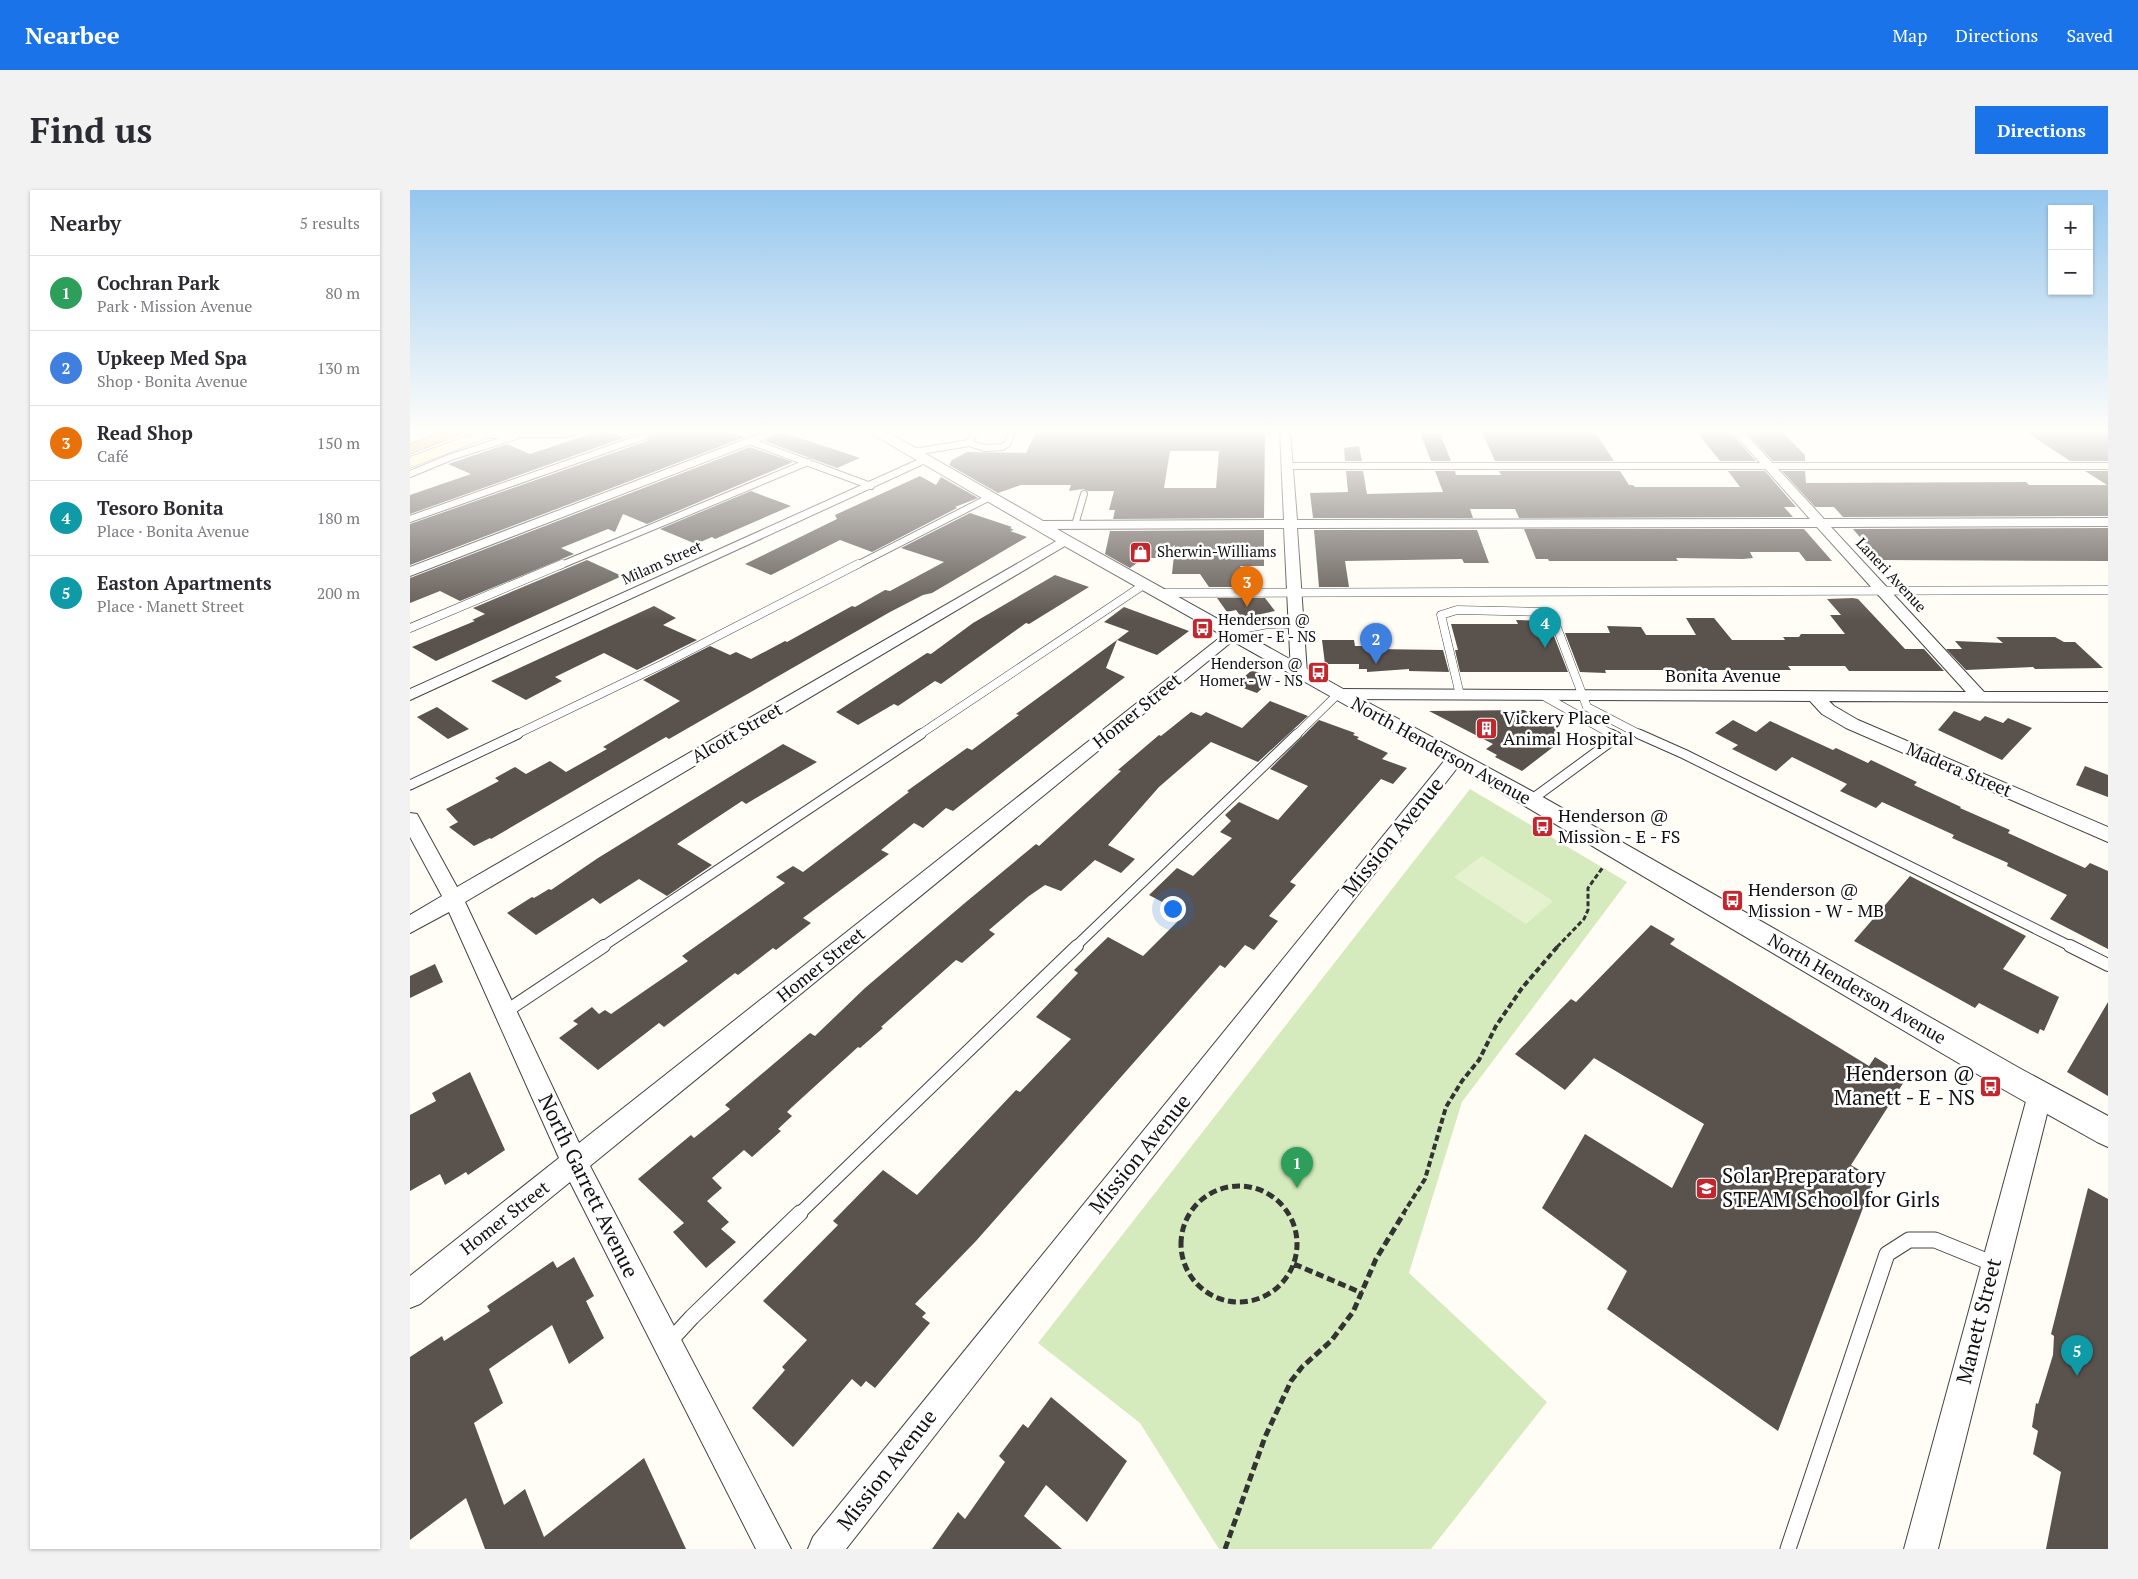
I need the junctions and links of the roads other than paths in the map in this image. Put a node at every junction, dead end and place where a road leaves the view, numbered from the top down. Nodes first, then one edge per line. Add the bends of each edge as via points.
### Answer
1 (482, 494) edge
2 (611, 494) edge
3 (730, 494) edge
4 (853, 494) edge
5 (986, 494) edge
6 (1084, 494) dead end
7 (1288, 494) edge
8 (1794, 494) edge
9 (990, 497) junction
10 (410, 518) edge
11 (2108, 522) edge
12 (1820, 523) junction
13 (1290, 525) junction
14 (1070, 533) junction
15 (410, 572) edge
16 (1152, 589) junction
17 (1883, 590) junction
18 (2108, 590) edge
19 (1294, 592) junction
20 (1296, 624) junction
21 (410, 628) edge
22 (1230, 633) junction
23 (1300, 673) junction
24 (1338, 694) junction
25 (410, 695) edge
26 (1460, 695) junction
27 (1542, 695) junction
28 (1584, 696) junction
29 (1816, 697) junction
30 (1980, 697) junction
31 (2108, 698) edge
32 (1455, 759) junction
33 (410, 785) edge
34 (1531, 800) junction
35 (410, 819) edge
36 (2108, 835) edge
37 (454, 900) junction
38 (410, 925) edge
39 (2108, 965) edge
40 (505, 1012) junction
41 (2040, 1094) junction
42 (2108, 1132) edge
43 (574, 1164) junction
44 (1994, 1264) junction
45 (410, 1294) edge
46 (668, 1344) junction
47 (774, 1549) edge
48 (825, 1549) edge
49 (1788, 1549) edge
50 (1921, 1549) edge

1 - 10 lane
2 - 15 street
3 - 21 lane
4 - 25 street, Milam Street
5 - 9 street, North Henderson Avenue
6 - 14 lane
7 - 13 street
8 - 12 street, Laneri Avenue
9 - 14 street, North Henderson Avenue via 1041,525
9 - 33 lane via 663,664
11 - 12 street
12 - 13 street
12 - 17 street, Laneri Avenue
13 - 14 street
13 - 19 street
14 - 16 street, North Henderson Avenue
14 - 37 street, Alcott Street
16 - 19 lane
16 - 22 street, North Henderson Avenue
16 - 40 lane
17 - 18 lane
17 - 19 lane
17 - 30 street, Laneri Avenue
19 - 20 street
20 - 22 lane via 1268,624
20 - 23 street
22 - 23 street, North Henderson Avenue
22 - 43 street, Homer Street
23 - 24 street, North Henderson Avenue
24 - 26 street, Bonita Avenue
24 - 32 street, North Henderson Avenue
24 - 46 lane via 692,1317
26 - 27 street, Bonita Avenue
26 - 28 lane via 1441,615 1457,610 1546,612 1553,617
27 - 28 street, Bonita Avenue
27 - 34 lane via 1617,737
28 - 29 street, Bonita Avenue
28 - 39 lane via 1588,707 1632,731
29 - 30 street, Bonita Avenue
29 - 36 street, Madera Street via 1828,710 1852,724
30 - 31 street, Bonita Avenue
32 - 34 street, North Henderson Avenue
32 - 48 street, Mission Avenue
34 - 41 street, North Henderson Avenue
35 - 37 street, North Garrett Avenue
37 - 38 street, Alcott Street
37 - 40 street, North Garrett Avenue
40 - 43 street, North Garrett Avenue
41 - 42 street, North Henderson Avenue
41 - 44 street, Manett Street
43 - 45 street, Homer Street
43 - 46 street, North Garrett Avenue
44 - 49 lane via 1934,1240 1909,1240 1887,1254
44 - 50 street, Manett Street
46 - 47 street, North Garrett Avenue

